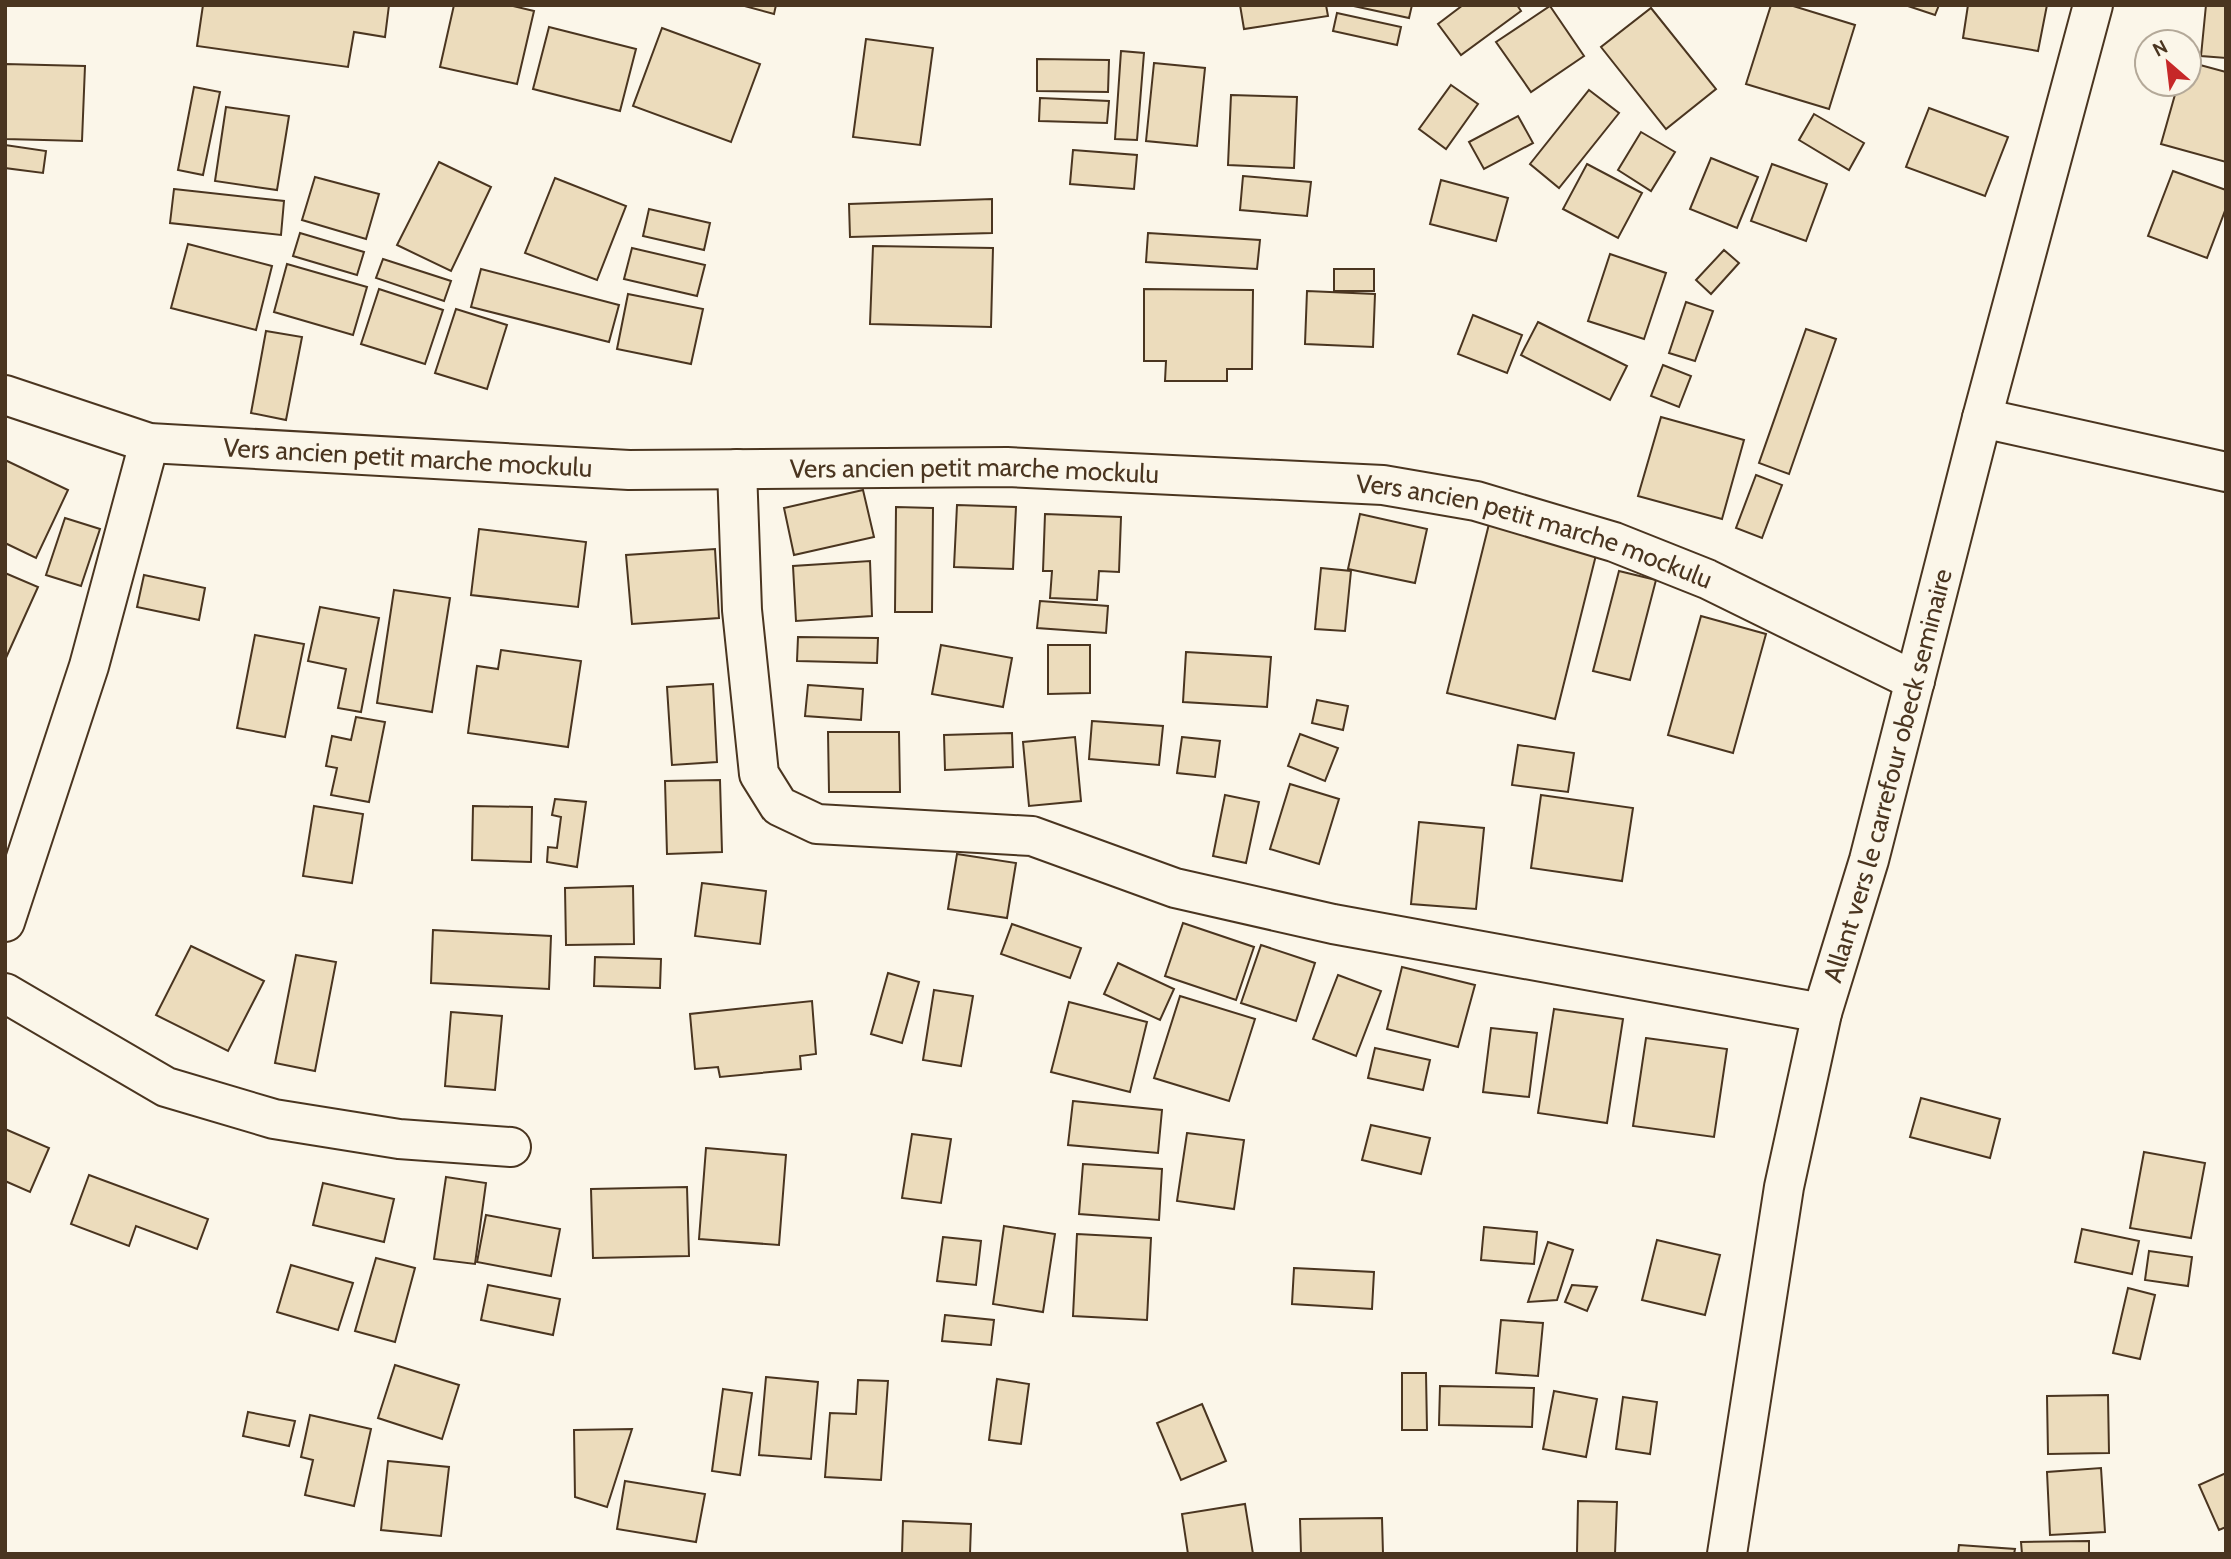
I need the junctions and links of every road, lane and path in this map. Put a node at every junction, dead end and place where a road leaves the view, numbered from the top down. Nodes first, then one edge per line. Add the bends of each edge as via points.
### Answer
1 (2093, 5) edge
2 (5, 395) edge
3 (1982, 418) junction
4 (149, 443) junction
5 (737, 469) junction
6 (2226, 472) edge
7 (1915, 681) junction
8 (5, 922) edge
9 (5, 993) edge
10 (1822, 1013) junction
11 (511, 1147) dead end
12 (1727, 1554) edge

1 - 3 street, Allant vers le carrefour obeck seminaire
2 - 4 street, Vers ancien petit marche mockulu
3 - 6 street
3 - 7 street, Allant vers le carrefour obeck seminaire
4 - 5 street, Vers ancien petit marche mockulu via 629,470
4 - 8 street via 89,666
5 - 7 street, Vers ancien petit marche mockulu via 1007,467 1383,485 1463,499 1614,542 1707,579
5 - 10 street via 742,610 759,774 779,806 817,824 1032,836 1175,888 1320,921
7 - 10 street, Allant vers le carrefour obeck seminaire via 1869,860
9 - 11 street via 166,1087 274,1119 399,1139
10 - 12 street, Allant vers le carrefour obeck seminaire via 1784,1187

